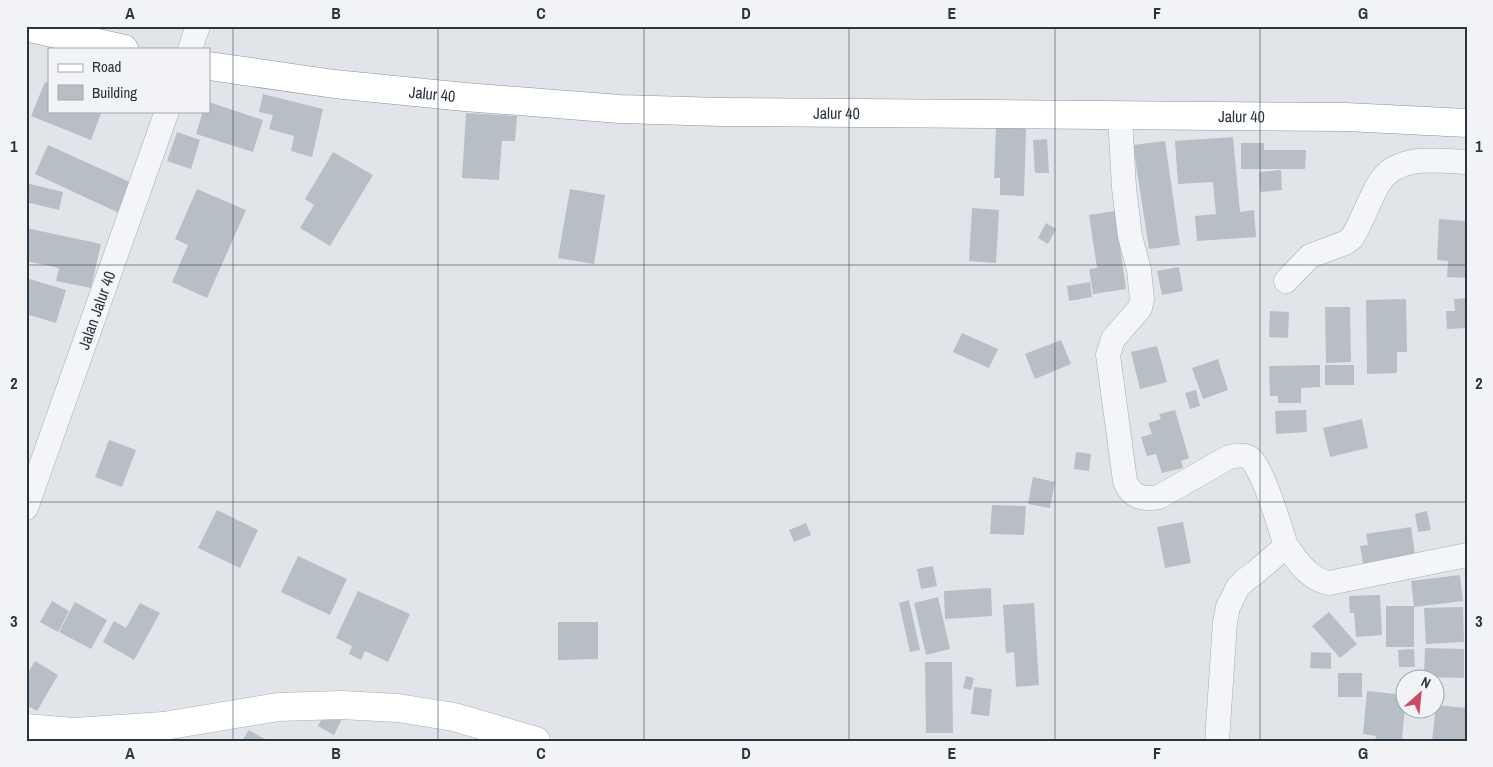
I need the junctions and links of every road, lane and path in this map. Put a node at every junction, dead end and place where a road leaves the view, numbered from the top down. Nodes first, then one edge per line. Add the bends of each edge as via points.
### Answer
1 (198, 26) edge
2 (26, 27) edge
3 (120, 48) edge
4 (190, 48) edge
5 (210, 66) edge
6 (167, 112) edge
7 (1120, 116) junction
8 (1467, 123) edge
9 (1467, 162) edge
10 (1286, 281) dead end
11 (26, 508) edge
12 (1286, 546) junction
13 (1467, 555) edge
14 (26, 728) edge
15 (536, 741) edge
16 (1217, 741) edge

1 - 4 street
2 - 3 main road
5 - 7 main road, Jalur 40 via 344,85 620,109
6 - 11 street, Jalan Jalur 40
7 - 8 main road, Jalur 40 via 1346,117
7 - 12 street via 1130,236 1143,293 1140,308 1113,339 1108,355 1125,481 1132,493 1140,498 1159,497 1229,457 1248,456 1261,473
9 - 10 street via 1418,161 1400,165 1378,183 1352,238 1310,256
12 - 13 street via 1314,578 1328,583
12 - 16 street via 1244,580 1228,607
14 - 15 main road via 83,732 164,726 278,707 340,704 398,708 454,717

